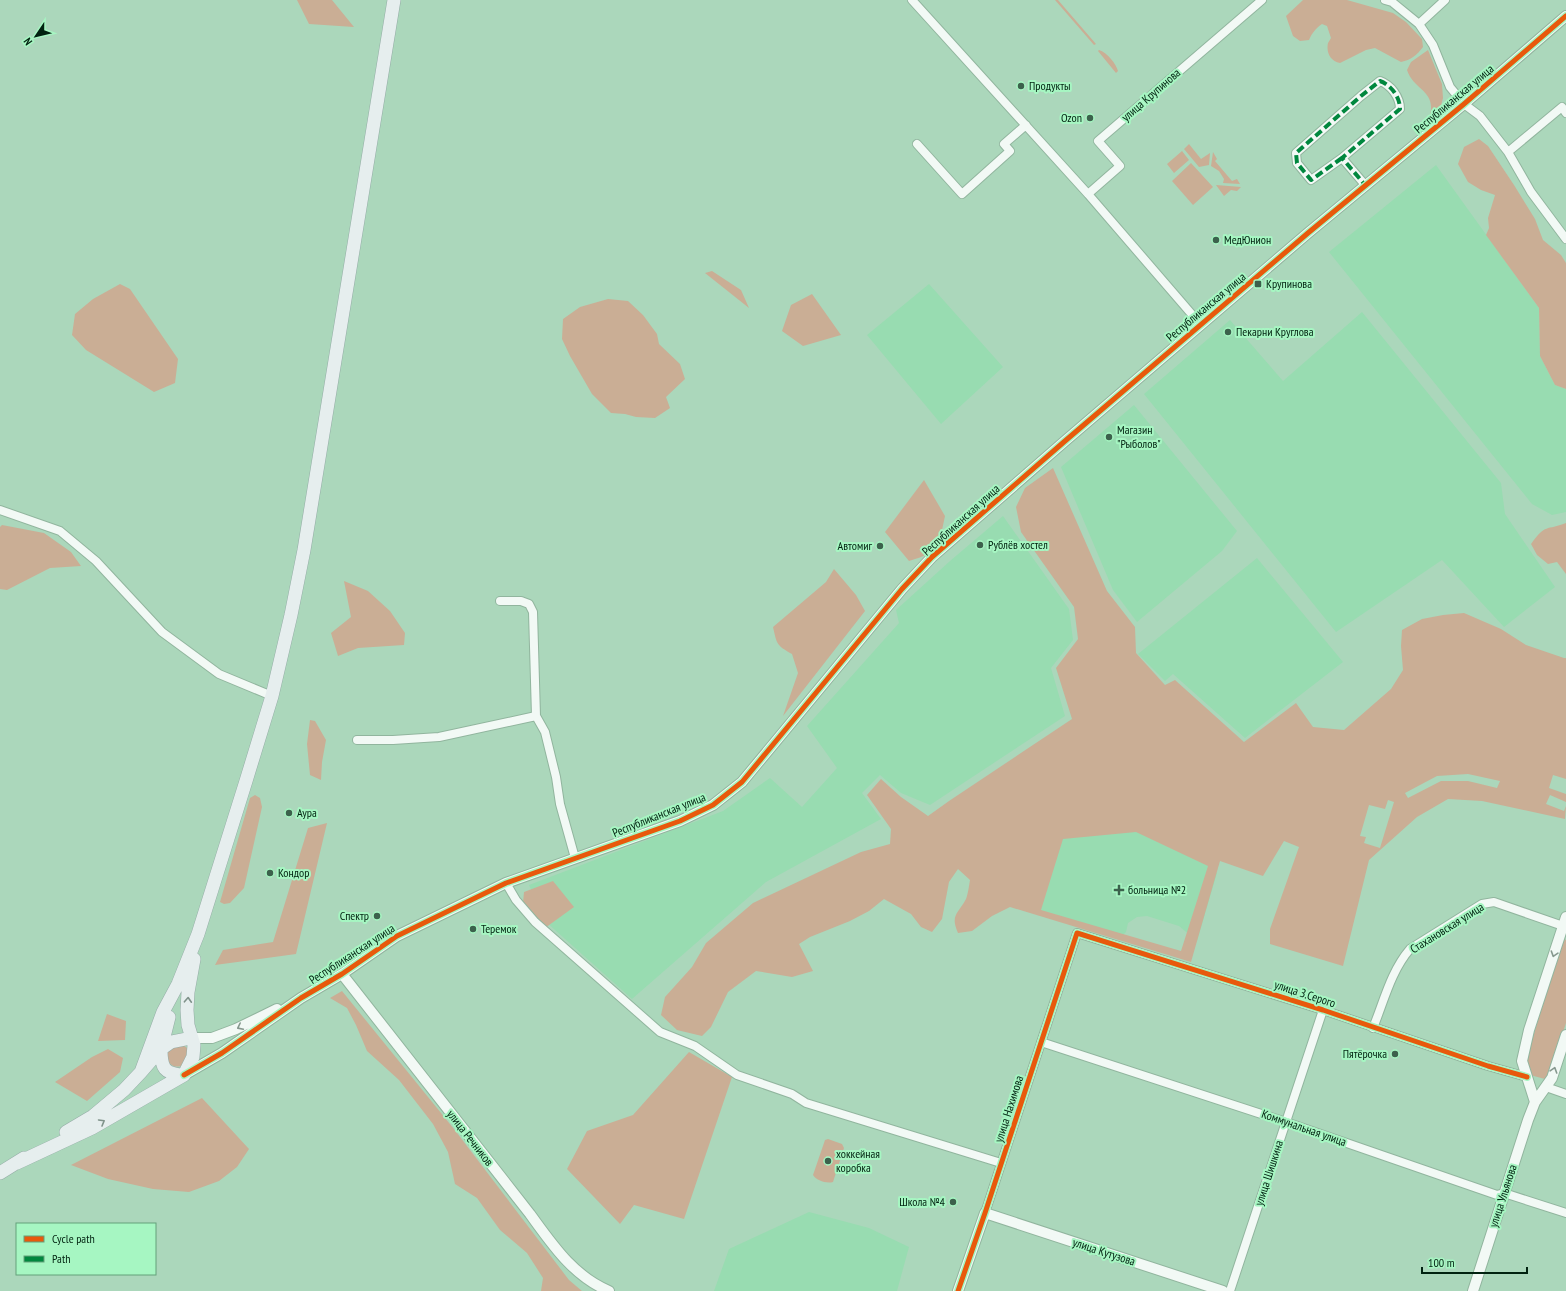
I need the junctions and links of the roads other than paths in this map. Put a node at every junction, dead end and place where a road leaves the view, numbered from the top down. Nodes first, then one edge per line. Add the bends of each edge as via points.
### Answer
1 (394, 0) edge
2 (912, 0) edge
3 (1262, 0) edge
4 (1386, 0) edge
5 (1445, 0) edge
6 (1566, 16) edge
7 (1419, 24) junction
8 (1464, 104) junction
9 (1566, 113) edge
10 (1026, 125) junction
11 (917, 144) dead end
12 (1508, 152) junction
13 (1342, 158) junction
14 (1366, 186) junction
15 (1088, 194) junction
16 (1566, 239) edge
17 (1201, 325) junction
18 (0, 510) edge
19 (500, 601) dead end
20 (272, 696) junction
21 (536, 716) junction
22 (357, 740) dead end
23 (575, 858) junction
24 (506, 883) junction
25 (1565, 923) edge
26 (1077, 933) joint
27 (198, 934) junction
28 (342, 974) junction
29 (178, 984) junction
30 (301, 998) junction
31 (1323, 1010) junction
32 (1373, 1028) junction
33 (1566, 1035) edge
34 (197, 1038) junction
35 (1041, 1042) junction
36 (161, 1049) junction
37 (141, 1072) junction
38 (184, 1075) junction
39 (1527, 1077) junction
40 (1546, 1087) junction
41 (1566, 1094) edge
42 (1535, 1102) junction
43 (1286, 1122) junction
44 (17, 1163) junction
45 (1001, 1163) junction
46 (0, 1173) edge
47 (1504, 1193) junction
48 (986, 1213) junction
49 (1566, 1213) edge
50 (607, 1291) edge
51 (958, 1291) edge
52 (1223, 1291) edge
53 (1230, 1291) edge
54 (1472, 1291) edge

1 - 20 main road via 304,550 292,615
2 - 10 street
3 - 15 street, улица Крупинова via 1098,141 1120,166
4 - 7 street
5 - 7 street
6 - 8 street, Республиканская улица
7 - 8 street via 1433,46 1450,87
8 - 12 street via 1480,116
8 - 14 street, Республиканская улица
9 - 12 street via 1562,107
10 - 11 street via 1004,144 1010,150 962,194
10 - 15 street
12 - 16 street via 1531,192
13 - 13 street via 1400,109 1400,101 1387,84 1380,81 1296,154 1297,163 1311,180
13 - 14 street
14 - 17 street, Республиканская улица
15 - 17 street
17 - 23 street, Республиканская улица via 932,557 902,589 742,782 714,805 680,821
18 - 20 street via 60,531 96,561 162,632 219,674
19 - 21 street via 521,601 529,604 533,612
20 - 27 main road
21 - 22 street via 439,736
21 - 23 street via 545,732 560,804
23 - 24 street, Республиканская улица
24 - 28 street, Республиканская улица via 397,936
24 - 45 street via 516,900 535,922 660,1032 695,1046 737,1075 792,1094 806,1103
25 - 32 street, Стахановская улица via 1494,902 1482,904 1406,953 1394,974
25 -> 39 street via 1529,1030 1522,1061
26 - 31 street, улица З.Серого
26 - 35 street, улица Нахимова
27 - 29 main road
34 -> 27 main road via 188,1025 188,992
28 - 30 street, Республиканская улица
28 - 50 street, улица Речников via 558,1252 579,1273
29 - 36 main road
29 - 37 main road via 163,1012
30 -> 34 street via 236,1029 212,1038
30 - 38 street
31 - 32 street, улица З.Серого
31 - 43 street, улица Шишкина
32 - 39 street, улица З.Серого
40 -> 33 street, улица Ульянова via 1552,1078
34 - 36 main road via 171,1042
34 - 38 main road via 193,1057
35 - 43 street, Коммунальная улица
35 - 45 street, улица Нахимова
36 - 37 main road
36 - 38 main road via 161,1061 165,1070 172,1074
37 - 44 main road via 93,1116
44 -> 38 main road via 92,1128
39 - 42 street
40 - 41 street
40 - 42 street, улица Ульянова
42 - 47 street, улица Ульянова
43 - 47 street, Коммунальная улица via 1497,1195
43 - 53 street, улица Шишкина
44 - 46 main road
45 - 48 street, улица Нахимова
47 - 49 street, Коммунальная улица
47 - 54 street, улица Ульянова
48 - 51 street, улица Нахимова
48 - 52 street, улица Кутузова

